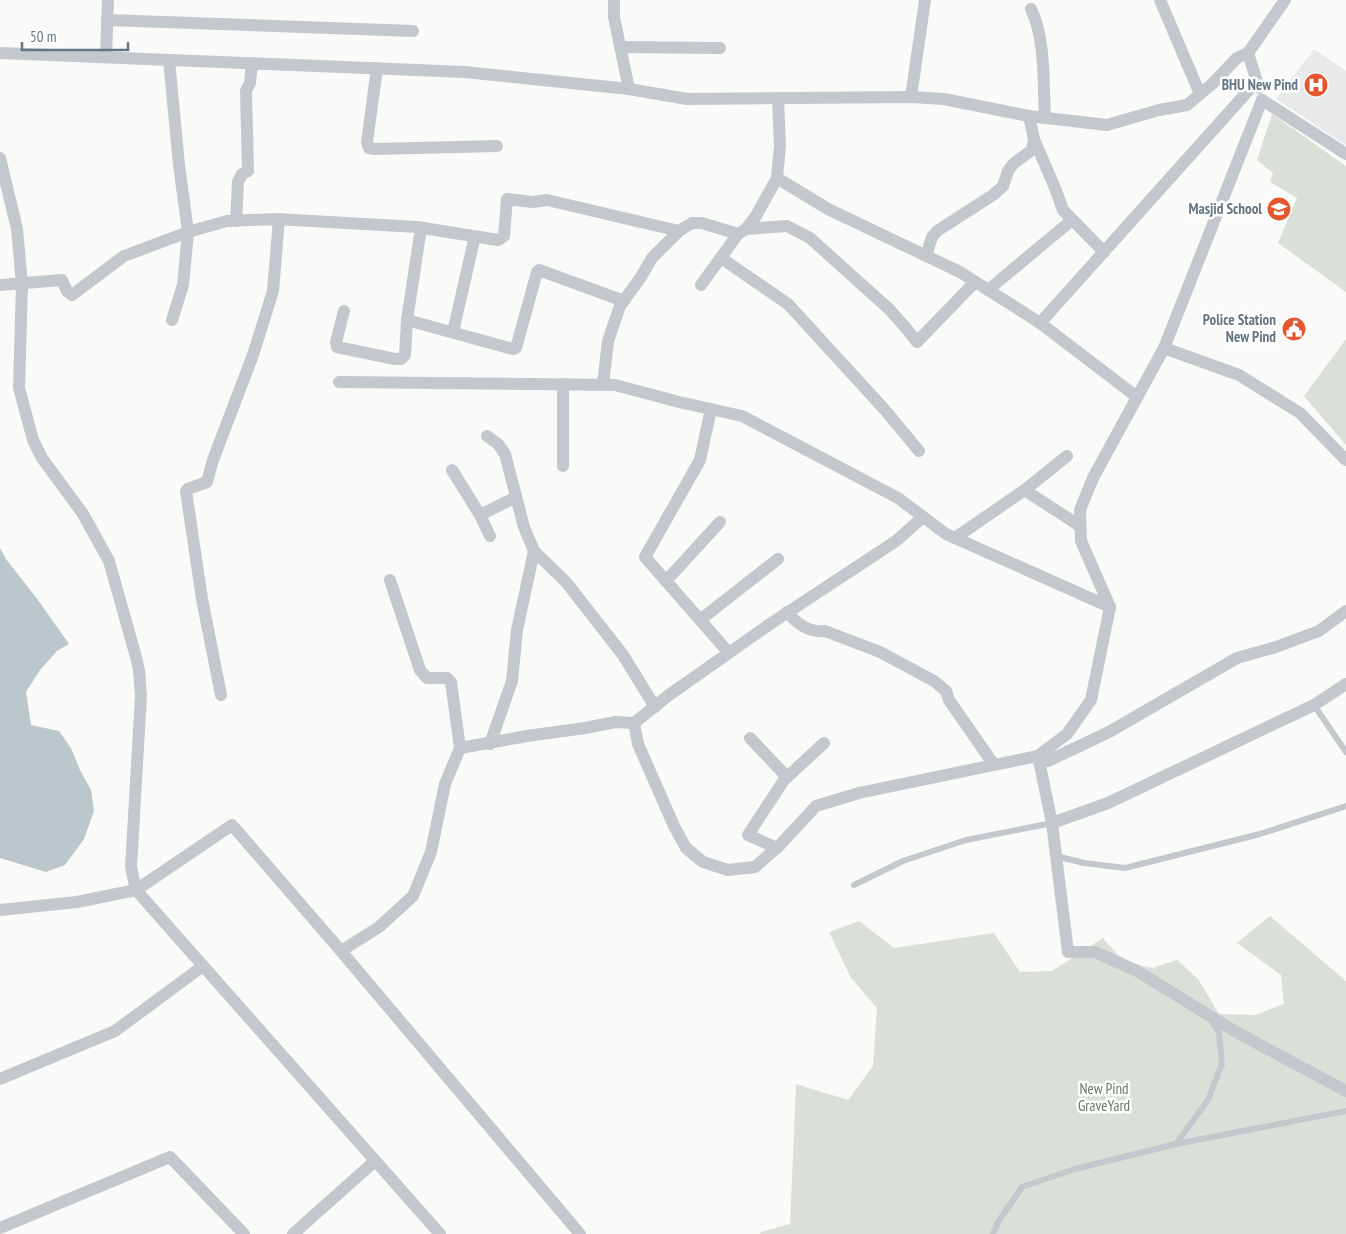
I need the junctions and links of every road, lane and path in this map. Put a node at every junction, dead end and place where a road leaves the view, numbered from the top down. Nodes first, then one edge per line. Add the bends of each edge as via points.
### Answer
1 (108, 0) edge
2 (614, 0) edge
3 (925, 0) edge
4 (1160, 0) edge
5 (1284, 0) edge
6 (1031, 9) dead end
7 (107, 20) junction
8 (413, 31) dead end
9 (620, 47) junction
10 (720, 48) dead end
11 (0, 53) edge
12 (1248, 53) junction
13 (106, 58) junction
14 (169, 60) junction
15 (252, 63) junction
16 (377, 68) junction
17 (1257, 81) junction
18 (629, 89) junction
19 (1200, 94) junction
20 (911, 97) junction
21 (778, 98) junction
22 (1262, 100) junction
23 (1029, 116) junction
24 (1045, 118) junction
25 (1034, 139) junction
26 (497, 146) dead end
27 (1346, 154) edge
28 (0, 158) edge
29 (777, 178) junction
30 (278, 219) junction
31 (1072, 220) junction
32 (236, 221) junction
33 (421, 228) junction
34 (679, 231) junction
35 (742, 231) junction
36 (188, 232) junction
37 (475, 236) junction
38 (1104, 252) junction
39 (926, 256) junction
40 (721, 258) junction
41 (974, 282) junction
42 (22, 284) junction
43 (701, 285) dead end
44 (0, 286) edge
45 (988, 290) junction
46 (624, 301) junction
47 (344, 311) dead end
48 (172, 320) dead end
49 (407, 320) junction
50 (1040, 323) junction
51 (453, 332) junction
52 (1164, 348) junction
53 (339, 382) dead end
54 (563, 384) junction
55 (603, 384) junction
56 (1137, 397) junction
57 (711, 409) junction
58 (487, 436) dead end
59 (919, 451) dead end
60 (1067, 456) dead end
61 (1346, 460) edge
62 (563, 466) dead end
63 (452, 470) dead end
64 (1026, 489) junction
65 (516, 498) junction
66 (480, 514) junction
67 (923, 516) junction
68 (720, 522) dead end
69 (1080, 526) junction
70 (490, 536) dead end
71 (955, 538) junction
72 (534, 551) junction
73 (778, 559) dead end
74 (390, 580) dead end
75 (666, 581) junction
76 (1110, 607) junction
77 (1346, 611) edge
78 (787, 612) junction
79 (700, 620) junction
80 (729, 653) junction
81 (1346, 684) edge
82 (221, 695) dead end
83 (1314, 705) junction
84 (655, 707) junction
85 (634, 723) junction
86 (750, 738) dead end
87 (824, 743) dead end
88 (490, 744) junction
89 (460, 748) junction
90 (1346, 752) edge
91 (1038, 756) junction
92 (994, 765) junction
93 (787, 777) junction
94 (1346, 806) edge
95 (1052, 823) junction
96 (777, 848) junction
97 (1056, 856) junction
98 (854, 885) dead end
99 (136, 890) junction
100 (0, 910) edge
101 (342, 951) junction
102 (203, 966) junction
103 (1209, 1016) junction
104 (0, 1078) edge
105 (1346, 1091) edge
106 (1346, 1111) edge
107 (1176, 1144) junction
108 (375, 1160) junction
109 (0, 1228) edge
110 (244, 1234) edge
111 (292, 1234) edge
112 (440, 1234) edge
113 (580, 1234) edge
114 (993, 1234) edge

1 - 7 street
2 - 9 street
3 - 20 street
4 - 19 street
5 - 12 street
6 - 24 street via 1041,41
7 - 8 street
7 - 13 street
9 - 10 street
9 - 18 street
11 - 13 street
12 - 17 street
12 - 19 street via 1236,58
13 - 14 street
14 - 15 street
14 - 36 street
15 - 16 street
15 - 32 street via 246,91 248,171 238,182
16 - 18 street via 465,72
16 - 26 street via 367,142 370,148
17 - 22 street
17 - 38 street
18 - 21 street via 687,100
19 - 24 street via 1187,105 1107,125
20 - 21 street
20 - 23 street
21 - 29 street via 780,146
22 - 27 street
22 - 52 street
23 - 24 street
23 - 25 street
25 - 31 street via 1063,210
25 - 39 street via 1032,150 1012,164 1002,186 993,195 937,231
28 - 42 street via 17,229
29 - 35 street via 756,216
29 - 39 street via 828,209
30 - 32 street
30 - 33 street
30 - 82 street via 273,291 253,355 207,482 186,491
31 - 38 street
31 - 45 street
32 - 36 street
33 - 37 street
33 - 49 street
34 - 35 street via 692,223
34 - 37 street via 547,200 507,200 504,236 498,240
34 - 46 street via 652,258
35 - 40 street
35 - 41 street via 787,226 810,238 889,309 916,342
36 - 42 street via 124,256 72,295 62,280
36 - 48 street via 183,286
37 - 51 street
38 - 50 street
39 - 41 street
40 - 43 street
40 - 59 street via 788,304
41 - 45 street
42 - 44 street
42 - 99 street via 19,388 33,440 42,458 83,514 109,561 139,670 141,696 131,867
45 - 50 street
46 - 51 street via 539,270 516,348
46 - 55 street via 608,341
47 - 49 street via 336,348 395,359 405,355
49 - 51 street
50 - 56 street
52 - 56 street
52 - 61 street via 1239,375 1300,413
53 - 54 street
54 - 55 street
54 - 62 street
55 - 57 street
56 - 69 street via 1093,478 1080,510
57 - 67 street via 742,416 898,498
57 - 75 street via 700,460 645,557
58 - 65 street via 505,454
60 - 64 street
63 - 66 street
64 - 69 street
64 - 71 street
65 - 66 street
65 - 72 street
66 - 70 street
67 - 71 street
67 - 78 street via 896,541
68 - 75 street
69 - 76 street via 1081,541
71 - 76 street
72 - 84 street via 566,582 623,655
72 - 88 street via 517,630 512,682
73 - 79 street
74 - 89 street via 420,670 427,678 447,678 451,682
75 - 79 street
76 - 91 street via 1091,700 1067,734
77 - 91 street via 1319,631 1237,658 1109,732 1057,757 1048,761
78 - 80 street
78 - 92 street via 799,625 816,632 825,631 880,652 934,681 946,691
79 - 80 street
80 - 84 street
81 - 83 street
83 - 90 lane
83 - 95 street via 1108,804
84 - 85 street
85 - 88 street via 616,722
85 - 96 street via 638,744 686,848 703,862 728,870 754,867
86 - 93 street
87 - 93 street
88 - 89 street
89 - 101 street via 445,784 431,852 413,896 379,926
91 - 92 street
91 - 95 street
92 - 96 street via 859,793 816,806
93 - 96 street via 748,835
94 - 97 lane via 1260,834 1125,868 1084,864
95 - 97 street
95 - 98 lane via 966,840 903,861
97 - 103 street via 1068,952 1095,952 1137,971
99 - 100 street via 77,902
99 - 101 street via 232,825
99 - 102 street
101 - 113 street
102 - 104 street via 115,1031
102 - 108 street
103 - 105 street
103 - 107 lane via 1219,1033 1222,1064 1208,1100
106 - 107 lane
107 - 114 lane via 1075,1169 1022,1188
108 - 111 street
108 - 112 street
109 - 110 street via 170,1157

